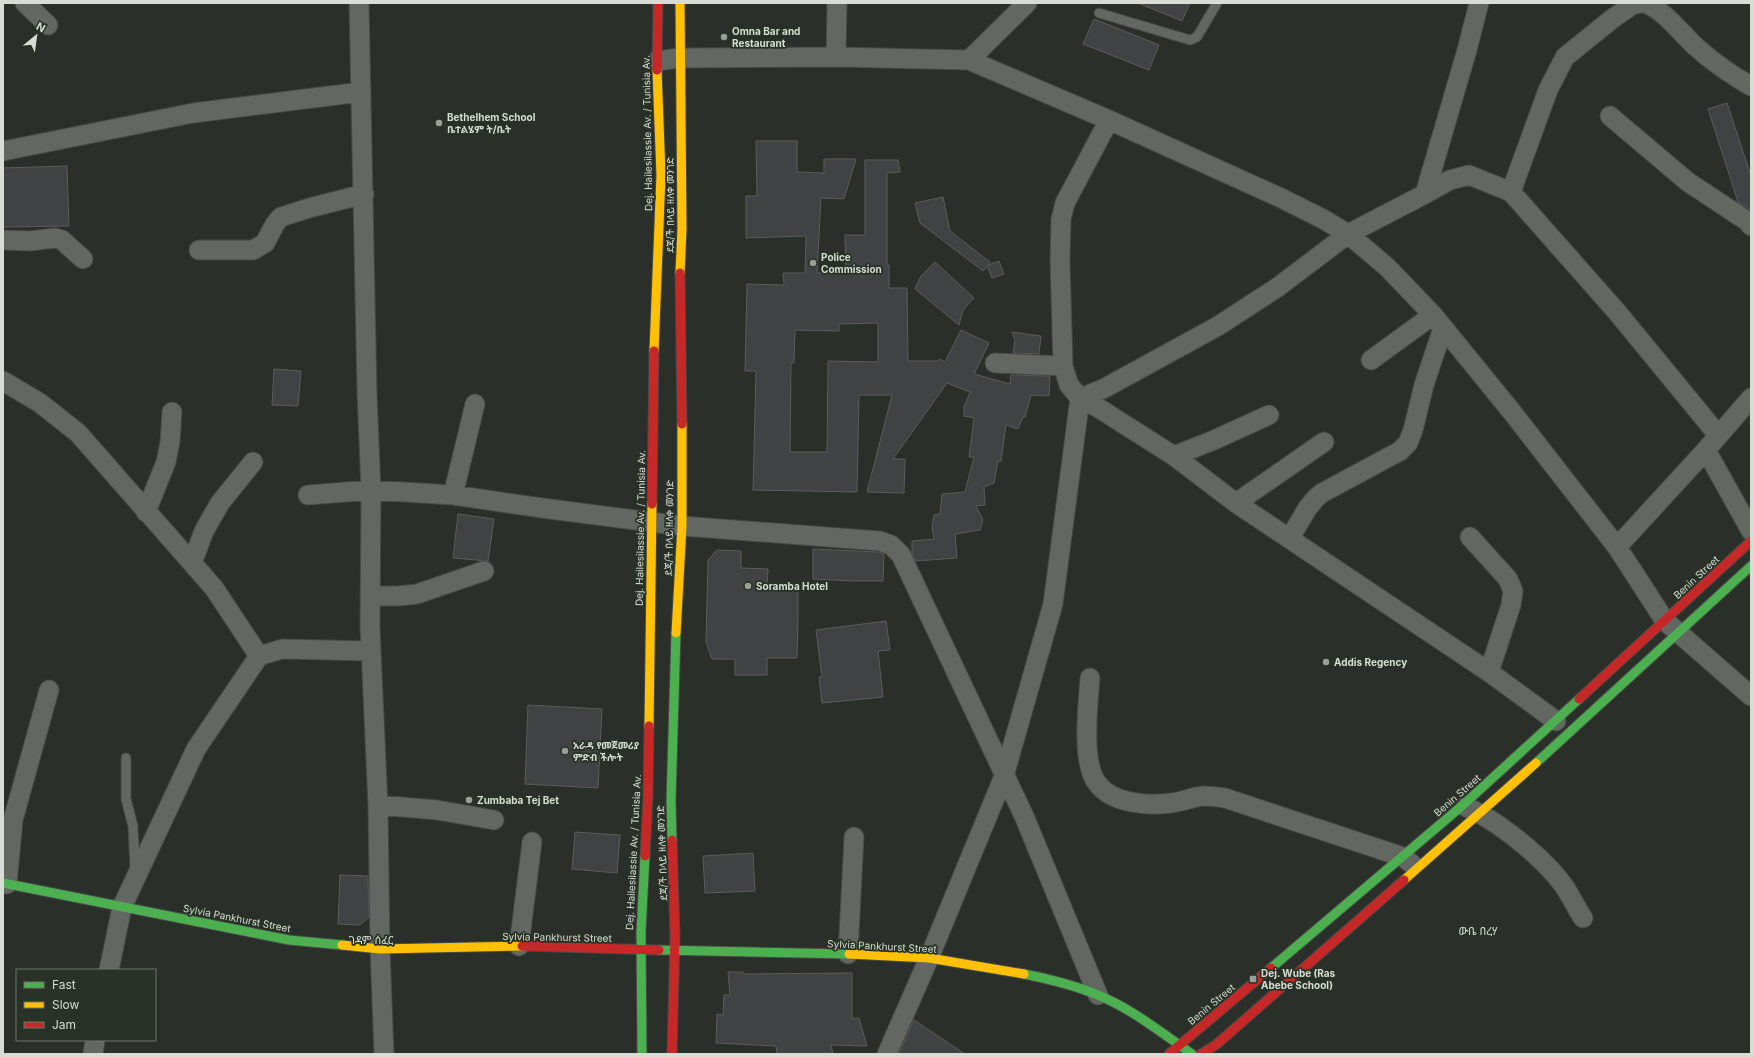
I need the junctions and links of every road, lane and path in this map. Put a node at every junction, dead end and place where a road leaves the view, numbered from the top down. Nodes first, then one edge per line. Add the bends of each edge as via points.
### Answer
1 (24, 3) edge
2 (359, 3) edge
3 (658, 3) edge
4 (680, 3) edge
5 (837, 3) edge
6 (1027, 3) edge
7 (1216, 3) edge
8 (1479, 3) edge
9 (1640, 3) edge
10 (1646, 3) edge
11 (1099, 13) dead end
12 (48, 25) dead end
13 (836, 56) junction
14 (679, 58) junction
15 (969, 60) junction
16 (657, 61) junction
17 (1751, 86) edge
18 (361, 92) junction
19 (1610, 116) dead end
20 (1109, 120) junction
21 (3, 151) edge
22 (1511, 192) junction
23 (364, 194) junction
24 (1425, 194) junction
25 (1751, 226) edge
26 (1348, 234) junction
27 (3, 240) edge
28 (199, 250) dead end
29 (83, 258) dead end
30 (1438, 321) junction
31 (1371, 360) dead end
32 (995, 363) dead end
33 (1063, 366) junction
34 (3, 381) edge
35 (1080, 398) junction
36 (1751, 398) edge
37 (475, 404) dead end
38 (172, 412) dead end
39 (1269, 415) dead end
40 (1718, 434) junction
41 (1324, 442) dead end
42 (1706, 450) junction
43 (1174, 456) junction
44 (253, 462) dead end
45 (372, 490) junction
46 (453, 494) junction
47 (308, 495) dead end
48 (1236, 503) junction
49 (146, 512) junction
50 (652, 521) junction
51 (682, 526) junction
52 (1751, 531) edge
53 (1470, 537) dead end
54 (1290, 538) junction
55 (1751, 541) edge
56 (1616, 547) junction
57 (192, 564) junction
58 (1751, 566) edge
59 (484, 571) dead end
60 (370, 596) junction
61 (1665, 621) junction
62 (1679, 634) junction
63 (371, 651) junction
64 (259, 656) junction
65 (1488, 672) junction
66 (1090, 678) dead end
67 (49, 690) dead end
68 (1751, 696) edge
69 (1556, 721) junction
70 (126, 758) dead end
71 (1004, 776) junction
72 (378, 805) junction
73 (1463, 806) junction
74 (1481, 813) junction
75 (494, 820) dead end
76 (854, 837) dead end
77 (532, 842) dead end
78 (1410, 863) junction
79 (135, 877) junction
80 (5, 883) edge
81 (122, 907) junction
82 (1583, 918) dead end
83 (520, 946) junction
84 (380, 949) junction
85 (640, 949) junction
86 (675, 952) junction
87 (848, 954) junction
88 (930, 958) junction
89 (109, 969) edge
90 (1098, 995) junction
91 (95, 1041) edge
92 (1180, 1044) junction
93 (93, 1054) edge
94 (384, 1054) edge
95 (642, 1054) edge
96 (672, 1054) edge
97 (887, 1054) edge
98 (1168, 1054) edge
99 (1192, 1054) edge
100 (1201, 1054) edge

1 - 12 street
2 - 18 street
3 - 16 main road, Dej. Hailesilassie Av. / Tunisia Av.
4 - 14 main road, ደጃ/ች በላይ ዘለቀ መንገድ
5 - 13 street
6 - 15 street
7 - 11 lane via 1197,37 1190,40
8 - 24 street via 1468,50
9 - 22 street via 1632,5 1612,19 1565,57 1548,90
10 - 17 street via 1655,7 1732,76
13 - 14 street
13 - 15 street
14 - 16 street
14 - 51 main road, ደጃ/ች በላይ ዘለቀ መንገድ
15 - 20 street
16 - 50 main road, Dej. Hailesilassie Av. / Tunisia Av. via 661,175 653,392
18 - 21 street via 193,114
18 - 23 street
19 - 25 street via 1688,182
20 - 26 street via 1281,198
20 - 33 street via 1065,203 1061,219
22 - 24 street via 1469,175 1450,180
22 - 40 street via 1617,312
23 - 28 street via 280,217 265,243 253,250
23 - 45 street via 366,385
24 - 26 street
26 - 30 street via 1386,267
26 - 35 street via 1278,287 1218,326 1103,389
27 - 29 street via 30,241 55,238 62,240
30 - 31 street
30 - 54 street via 1408,443 1400,451 1319,495 1307,509
30 - 56 street
32 - 33 street
33 - 35 street via 1069,385
34 - 49 street via 40,403 78,433
35 - 43 street
35 - 71 street via 1053,604
36 - 40 street
37 - 46 street
38 - 49 street via 166,462
39 - 43 street
40 - 42 street
41 - 48 street
42 - 52 street
42 - 56 street
43 - 48 street
44 - 57 street via 220,503 204,531
45 - 46 street
45 - 47 street
45 - 60 street
46 - 50 street
48 - 54 street
49 - 57 street
50 - 51 street
50 - 85 main road, Dej. Hailesilassie Av. / Tunisia Av. via 648,796
51 - 71 street via 891,545 901,555
51 - 86 main road, ደጃ/ች በላይ ዘለቀ መንገድ via 674,658 671,793
53 - 65 street via 1508,579 1513,591 1511,605
54 - 65 street
55 - 61 main road, Benin Street
56 - 61 street
57 - 64 street via 214,588
58 - 62 main road, Benin Street
59 - 60 street via 417,594
60 - 63 street
61 - 62 street
61 - 69 main road, Benin Street
62 - 68 street
62 - 74 main road, Benin Street
63 - 64 street via 282,650
63 - 72 street
64 - 79 street via 196,749
65 - 69 street
66 - 78 street via 1087,748 1091,768 1097,784 1115,798 1143,804 1172,803 1203,796 1225,798
67 - 80 street via 13,820
69 - 73 main road, Benin Street
70 - 79 lane via 126,798 133,826
71 - 88 street
71 - 90 street via 1024,816
72 - 75 street via 437,810
72 - 84 street
73 - 74 street
73 - 78 main road, Benin Street
74 - 78 main road, Benin Street
74 - 82 street via 1538,856 1563,886
76 - 87 street
77 - 83 street
78 - 92 main road, Benin Street
78 - 100 main road, Benin Street via 1217,1044
79 - 81 street
80 - 81 main road, Sylvia Pankhurst Street
81 - 84 main road, Sylvia Pankhurst Street via 289,940
81 - 89 street
83 - 84 main road, Sylvia Pankhurst Street
83 - 85 main road, Sylvia Pankhurst Street
84 - 94 street
85 - 86 main road, Sylvia Pankhurst Street
85 - 95 main road, Dej. Hailesilassie Av. / Tunisia Av.
86 - 87 main road, Sylvia Pankhurst Street
86 - 96 main road, ደጃ/ች በላይ ዘለቀ መንገድ
87 - 88 main road, Sylvia Pankhurst Street
88 - 90 main road, Sylvia Pankhurst Street via 1048,979
88 - 97 street
90 - 92 main road, Sylvia Pankhurst Street via 1129,1011
91 - 93 street
92 - 98 main road, Benin Street
92 - 99 main road, Sylvia Pankhurst Street

